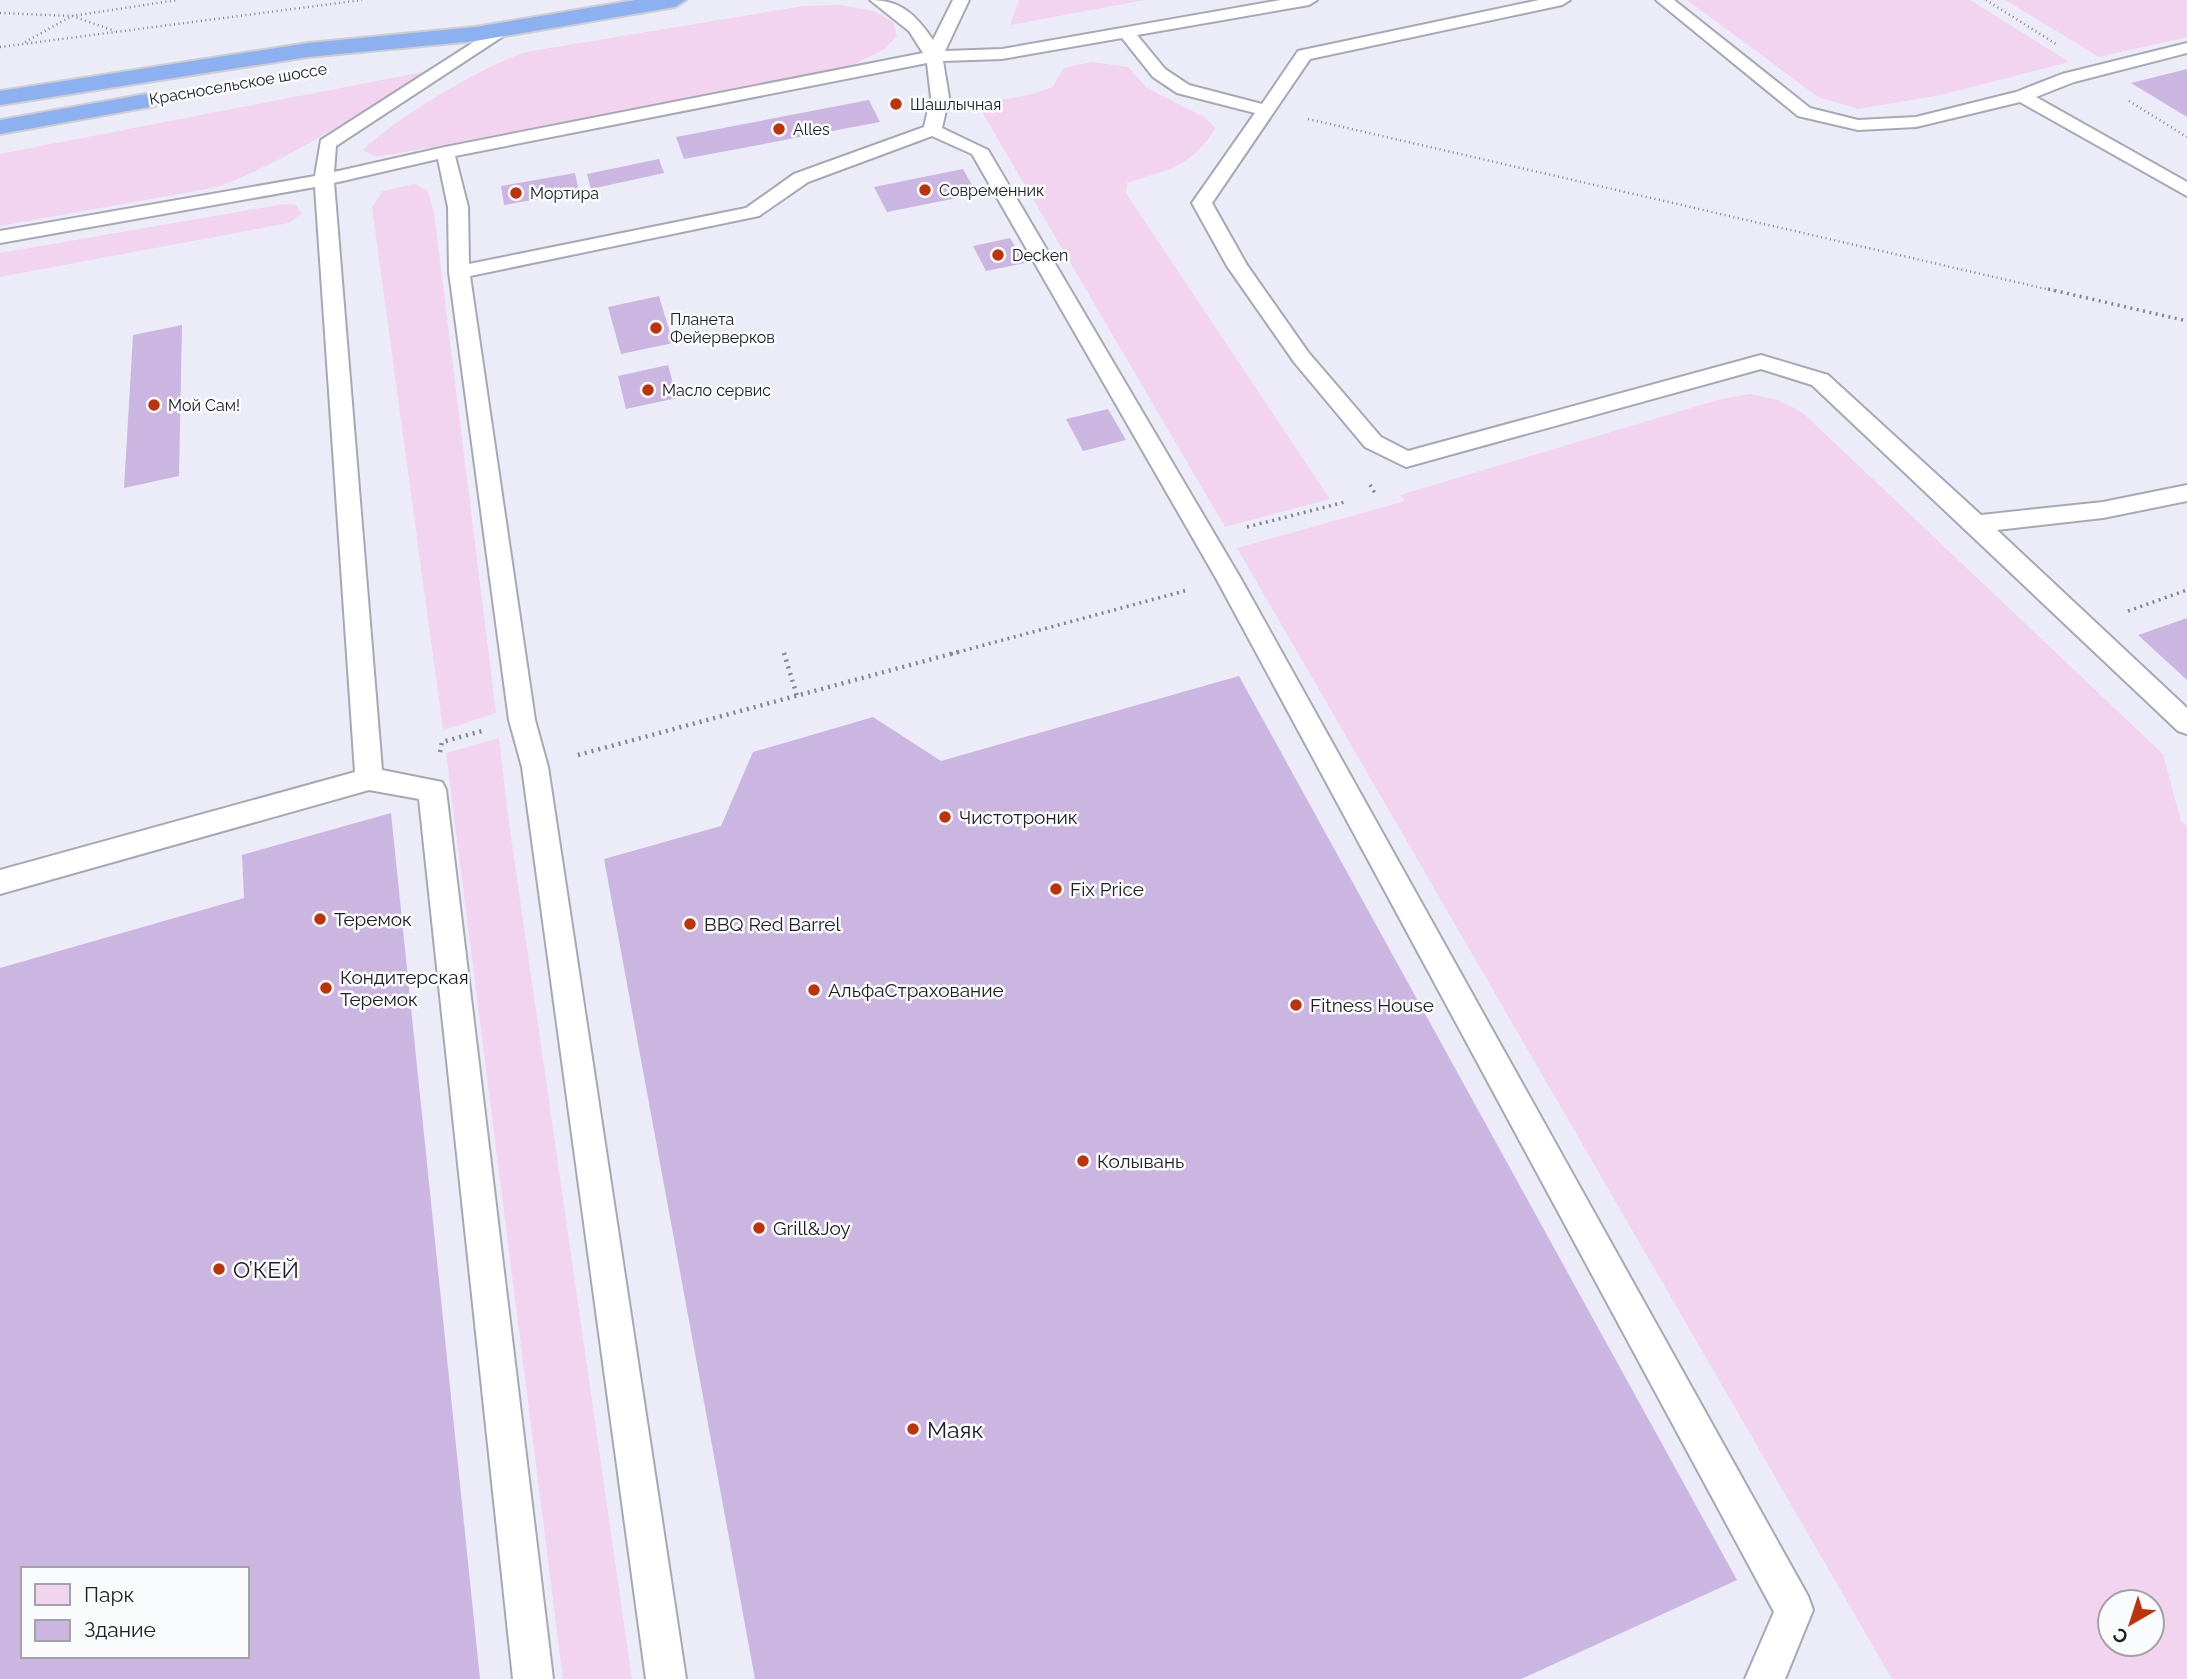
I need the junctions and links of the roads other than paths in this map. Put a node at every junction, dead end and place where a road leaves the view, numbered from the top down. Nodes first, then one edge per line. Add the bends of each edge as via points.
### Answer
1 (675, 0) edge
2 (878, 0) edge
3 (961, 0) edge
4 (1309, 0) edge
5 (1562, 0) edge
6 (1664, 0) edge
7 (502, 29) junction
8 (1127, 33) junction
9 (475, 34) junction
10 (2187, 48) edge
11 (934, 56) junction
12 (247, 83) dead end
13 (2021, 96) junction
14 (0, 98) edge
15 (165, 98) dead end
16 (1265, 110) junction
17 (0, 128) edge
18 (932, 130) junction
19 (445, 152) junction
20 (324, 180) junction
21 (2187, 190) edge
22 (0, 237) edge
23 (459, 272) junction
24 (2187, 493) edge
25 (1976, 524) junction
26 (2187, 724) edge
27 (369, 779) junction
28 (0, 882) edge
29 (533, 1679) edge
30 (666, 1679) edge
31 (1765, 1679) edge

1 - 7 highway, Красносельское шоссе
2 - 11 lane via 918,27
3 - 11 lane
4 - 8 lane
5 - 16 lane via 1304,55
6 - 13 lane via 1804,112 1858,125 1916,122
7 - 9 highway, Красносельское шоссе
7 - 20 lane via 327,144
8 - 11 lane via 1002,54
8 - 16 lane via 1159,73 1183,89
9 - 12 highway, Красносельское шоссе
9 - 14 highway, Красносельское шоссе via 308,50
10 - 13 lane
11 - 18 lane via 940,97
11 - 19 lane
13 - 21 lane
15 - 17 highway, Красносельское шоссе
16 - 25 lane via 1202,203 1237,266 1277,323 1373,442 1406,459 1761,362 1820,380
18 - 23 lane via 801,178 752,212
18 - 31 lane via 979,150 1228,579 1794,1610
19 - 20 lane
19 - 23 lane via 458,207
20 - 22 lane
20 - 27 lane
23 - 30 lane
24 - 25 lane via 2103,510
25 - 26 lane
27 - 28 lane
27 - 29 lane via 432,790

